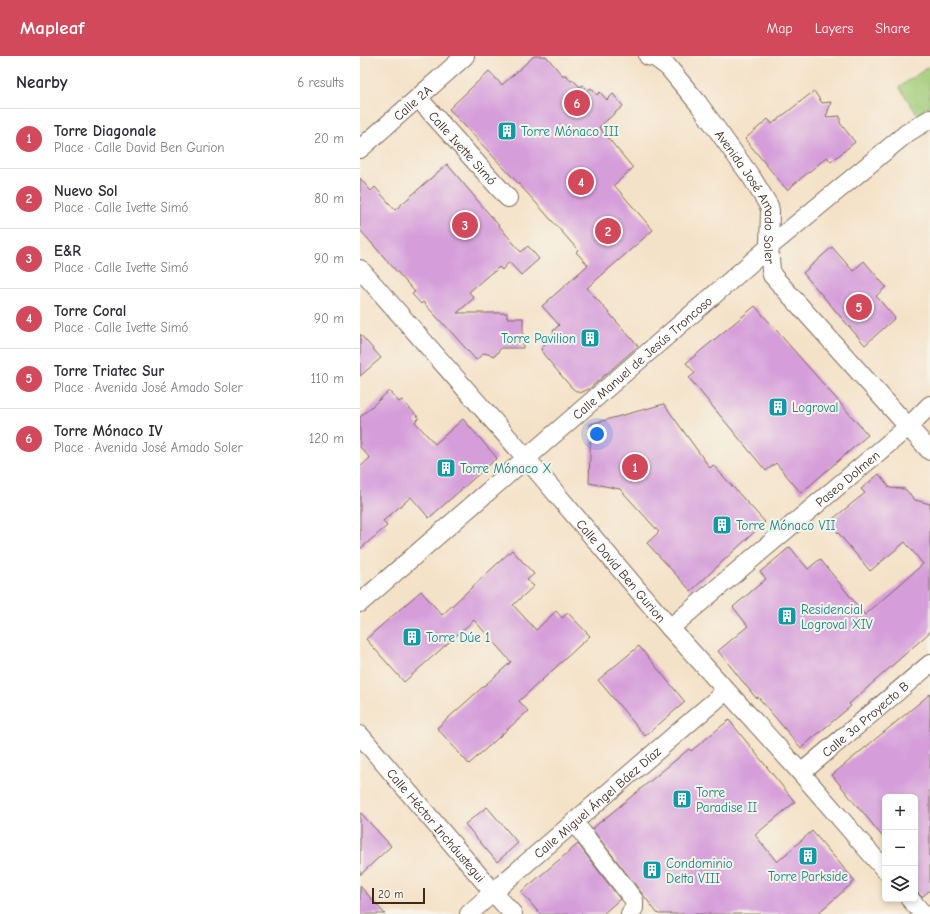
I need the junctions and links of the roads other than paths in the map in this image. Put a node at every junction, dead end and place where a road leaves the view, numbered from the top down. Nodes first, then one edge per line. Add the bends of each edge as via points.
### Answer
1 (465, 56) edge
2 (654, 57) edge
3 (418, 98) junction
4 (930, 119) edge
5 (360, 148) edge
6 (508, 198) dead end
7 (769, 247) junction
8 (360, 269) edge
9 (930, 405) edge
10 (908, 427) junction
11 (930, 452) edge
12 (526, 458) junction
13 (360, 603) edge
14 (670, 628) junction
15 (930, 664) edge
16 (726, 691) junction
17 (360, 735) edge
18 (802, 773) junction
19 (574, 822) junction
20 (882, 866) edge
21 (493, 892) junction
22 (913, 902) edge
23 (469, 914) edge
24 (513, 914) edge
25 (630, 914) edge
26 (923, 914) edge

1 - 3 street, Calle 2A
2 - 7 street, Avenida José Amado Soler via 668,67 698,103 769,206
3 - 5 street, Calle 2A
3 - 6 street, Calle Ivette Simó
4 - 7 street, Calle Manuel de Jesús Troncoso via 907,133
7 - 10 street, Avenida José Amado Soler via 772,275
7 - 12 street, Calle Manuel de Jesús Troncoso
8 - 12 street, Calle David Ben Gurion
9 - 10 street, Paseo Dolmen
10 - 11 street, Avenida José Amado Soler
10 - 14 street, Paseo Dolmen
12 - 13 street, Calle Manuel de Jesús Troncoso
12 - 14 street, Calle David Ben Gurion
14 - 16 street, Calle David Ben Gurion
15 - 18 street, Calle 3a Proyecto B
16 - 18 street, Calle David Ben Gurion
16 - 19 street, Calle Miguel Ángel Báez Díaz
17 - 21 street, Calle Héctor Incháustegui
18 - 20 street, Calle David Ben Gurion
19 - 21 street, Calle Miguel Ángel Báez Díaz
19 - 25 street via 634,900 634,908
21 - 23 street, Calle Miguel Ángel Báez Díaz
21 - 24 street, Calle Héctor Incháustegui
22 - 26 street

